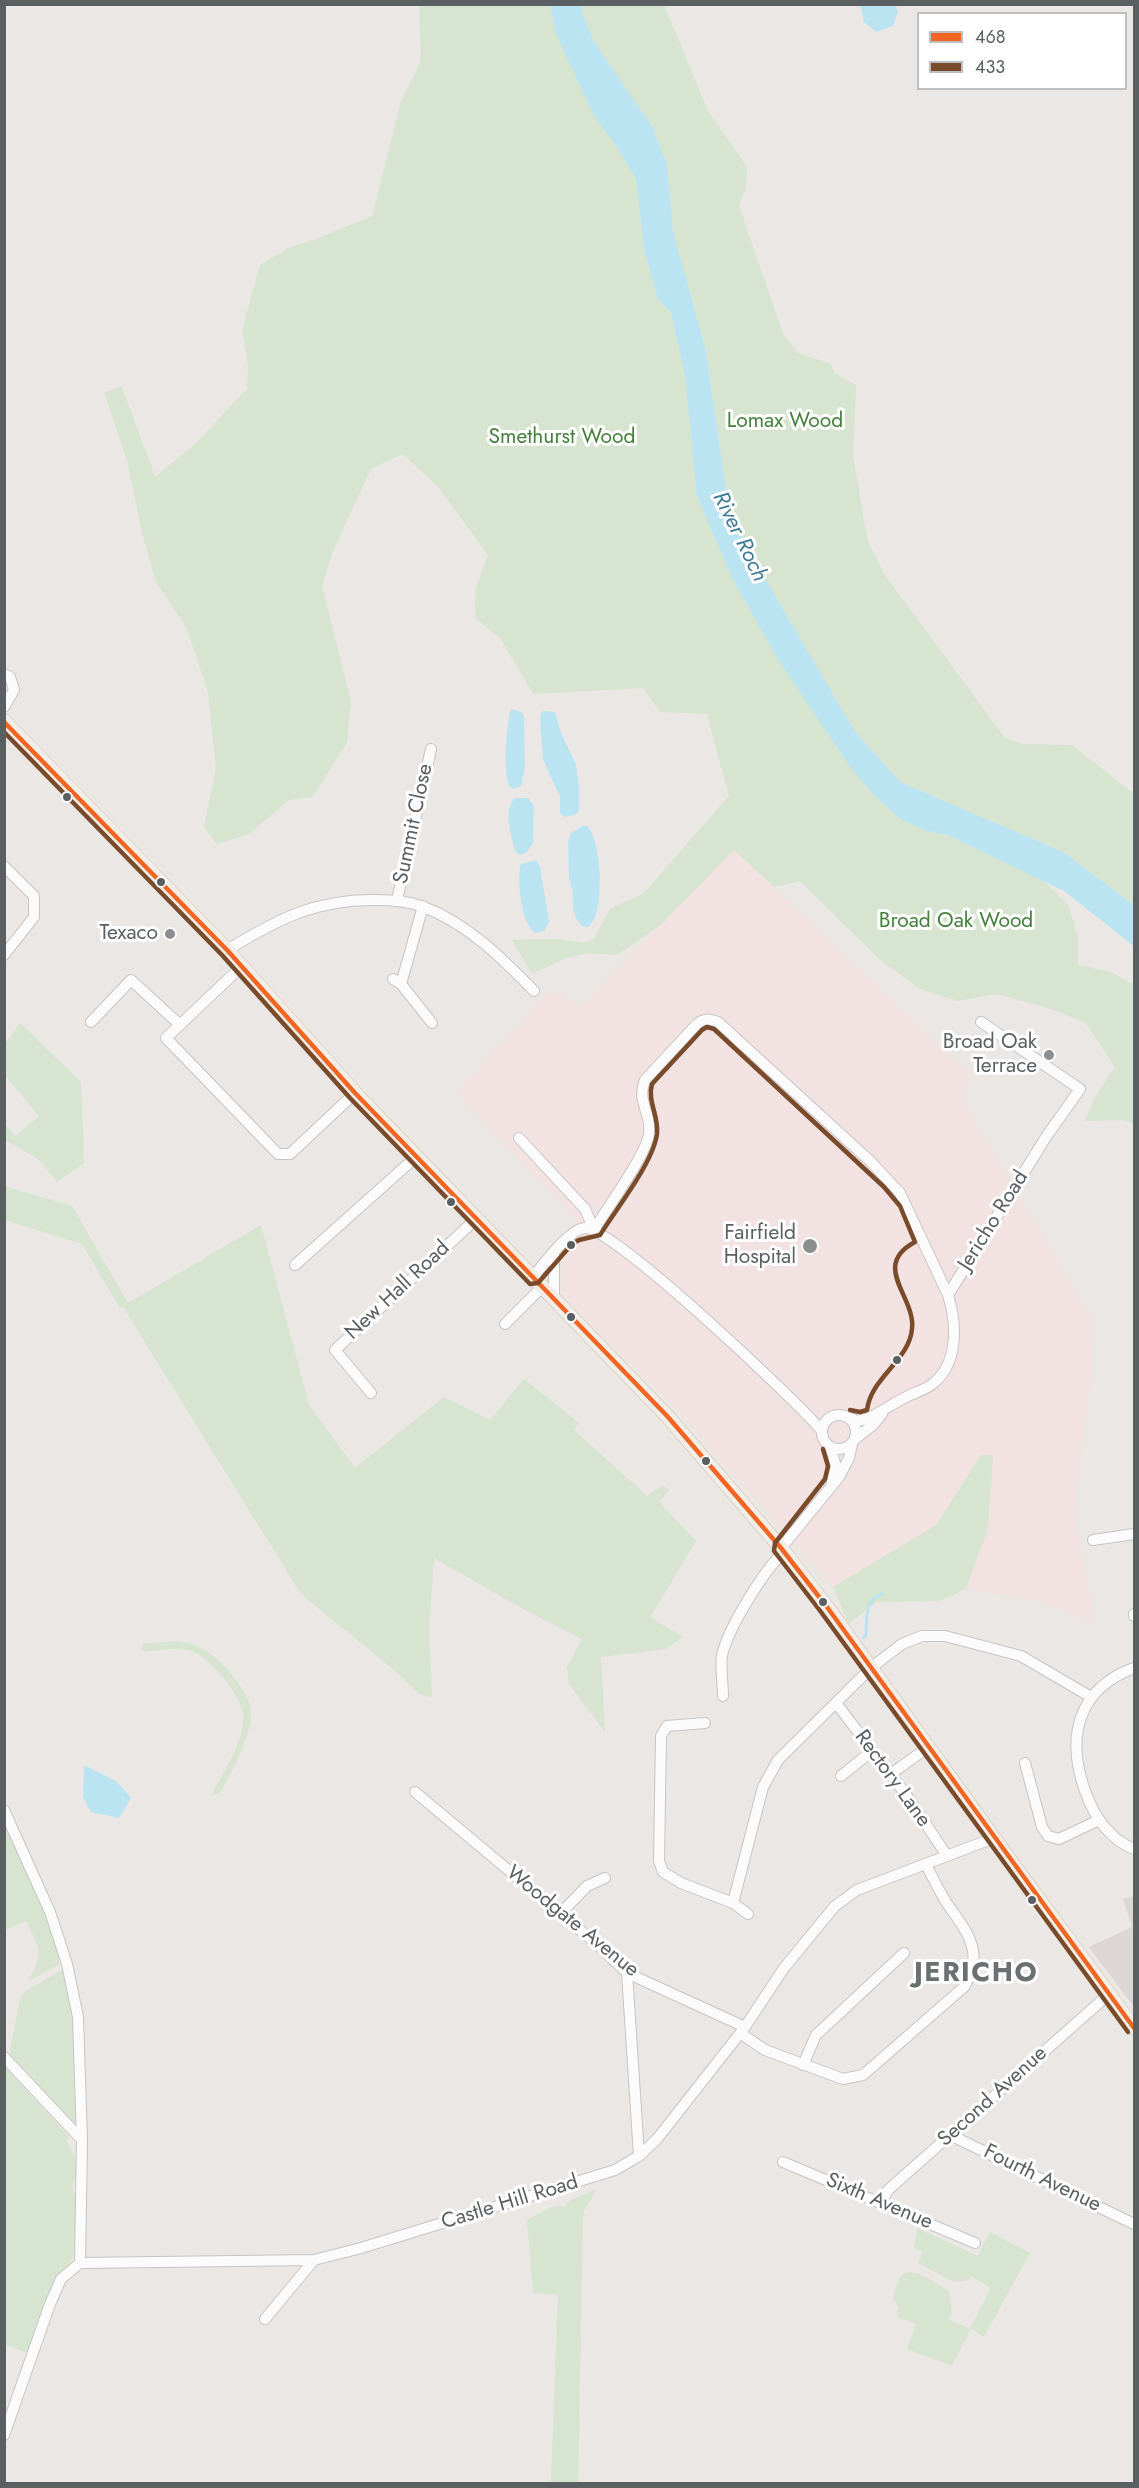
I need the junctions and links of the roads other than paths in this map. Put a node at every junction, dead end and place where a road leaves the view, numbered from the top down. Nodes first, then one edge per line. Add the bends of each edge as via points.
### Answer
1 (4, 674) edge
2 (4, 707) edge
3 (6, 728) edge
4 (431, 749) dead end
5 (4, 866) edge
6 (398, 900) junction
7 (423, 906) junction
8 (227, 950) junction
9 (4, 956) edge
10 (242, 966) junction
11 (534, 991) dead end
12 (91, 1022) dead end
13 (981, 1022) dead end
14 (432, 1023) dead end
15 (179, 1024) junction
16 (355, 1093) junction
17 (519, 1138) dead end
18 (417, 1156) junction
19 (476, 1219) junction
20 (594, 1230) junction
21 (555, 1252) junction
22 (295, 1265) dead end
23 (537, 1282) junction
24 (948, 1295) junction
25 (554, 1299) junction
26 (506, 1324) dead end
27 (370, 1393) dead end
28 (892, 1406) junction
29 (848, 1418) junction
30 (822, 1431) junction
31 (854, 1441) junction
32 (830, 1447) junction
33 (832, 1482) junction
34 (1134, 1534) edge
35 (1093, 1540) dead end
36 (782, 1550) junction
37 (872, 1667) junction
38 (1134, 1668) edge
39 (723, 1696) dead end
40 (1091, 1697) junction
41 (836, 1703) junction
42 (705, 1723) dead end
43 (928, 1747) junction
44 (872, 1750) junction
45 (1025, 1763) dead end
46 (891, 1774) junction
47 (842, 1776) dead end
48 (415, 1792) dead end
49 (4, 1810) edge
50 (1099, 1820) junction
51 (994, 1838) junction
52 (1134, 1849) edge
53 (947, 1856) junction
54 (926, 1864) junction
55 (605, 1878) dead end
56 (733, 1903) junction
57 (561, 1913) junction
58 (748, 1914) dead end
59 (904, 1953) dead end
60 (627, 1972) junction
61 (1109, 1994) junction
62 (1134, 2028) edge
63 (742, 2030) junction
64 (4, 2057) edge
65 (803, 2065) junction
66 (950, 2135) junction
67 (82, 2140) junction
68 (639, 2156) junction
69 (783, 2162) dead end
70 (881, 2203) junction
71 (1134, 2223) edge
72 (975, 2243) dead end
73 (314, 2260) junction
74 (80, 2263) junction
75 (265, 2319) dead end
76 (4, 2435) edge

1 - 2 street via 10,677 14,690
3 - 8 main road
4 - 6 street, Summit Close
5 - 9 street via 34,896 34,917
6 - 7 street
6 - 8 street via 351,899 313,907 260,930
7 - 11 street via 489,948
7 - 14 street via 397,982
8 - 10 main road
10 - 15 street
10 - 16 main road
12 - 15 street via 131,980
13 - 24 street, Jericho Road via 1080,1089
15 - 16 street via 166,1038 278,1154 290,1154
16 - 18 main road
17 - 20 street via 585,1209
18 - 19 main road
18 - 22 street
19 - 23 main road
19 - 27 street, New Hall Road via 335,1350
20 - 21 street via 584,1228 575,1232
20 - 24 street via 648,1142 650,1123 637,1100 645,1080 697,1024 711,1019 900,1193
20 - 30 street via 741,1350
21 - 23 street
21 - 25 street
23 - 25 main road
23 - 26 street
24 - 28 street, Jericho Road via 954,1335 948,1363 933,1383
25 - 36 main road via 668,1417
28 - 29 street, Jericho Road via 866,1419
28 - 31 street
29 - 30 street via 830,1418
29 - 31 street via 855,1427
30 - 32 street
31 - 32 street via 841,1450
31 - 33 street via 844,1470
32 - 33 street via 836,1466
33 - 36 street
34 - 35 street
36 - 37 main road
36 - 39 street via 731,1629 722,1657
37 - 40 street via 902,1644 922,1636 945,1636 1021,1656
37 - 41 street
37 - 43 main road
38 - 40 street via 1110,1678
40 - 50 street via 1077,1728 1075,1752 1083,1785
41 - 44 street, Rectory Lane
41 - 56 street via 778,1760 763,1788
42 - 56 street via 668,1726 661,1736 659,1861 663,1872 681,1883
43 - 46 street
43 - 51 main road
44 - 46 street, Rectory Lane
44 - 47 street via 856,1769
45 - 50 street via 1042,1827 1048,1836 1059,1839
46 - 53 street, Rectory Lane
48 - 57 street, Woodgate Avenue
49 - 67 street via 50,1912 67,1964 78,2017
50 - 52 street via 1112,1836
51 - 53 street, Castle Hill Road
51 - 61 main road
53 - 54 street, Castle Hill Road
54 - 63 street, Castle Hill Road via 857,1890 835,1906 784,1968
54 - 65 street, Woodgate Avenue via 971,1939 974,1952 970,1977 964,1987 864,2074 843,2079
55 - 57 street via 587,1886
56 - 58 street
57 - 60 street, Woodgate Avenue
59 - 65 street via 816,2035
60 - 63 street, Woodgate Avenue
60 - 68 street
61 - 62 main road
61 - 66 street, Second Avenue
63 - 65 street, Woodgate Avenue via 765,2050
63 - 68 street, Castle Hill Road via 657,2139
64 - 67 street
66 - 70 street, Second Avenue via 888,2190
66 - 71 street, Fourth Avenue
67 - 74 street
68 - 73 street, Castle Hill Road via 615,2170
69 - 70 street, Sixth Avenue
70 - 72 street, Sixth Avenue
73 - 74 street, Castle Hill Road
73 - 75 street
74 - 76 street via 61,2279

